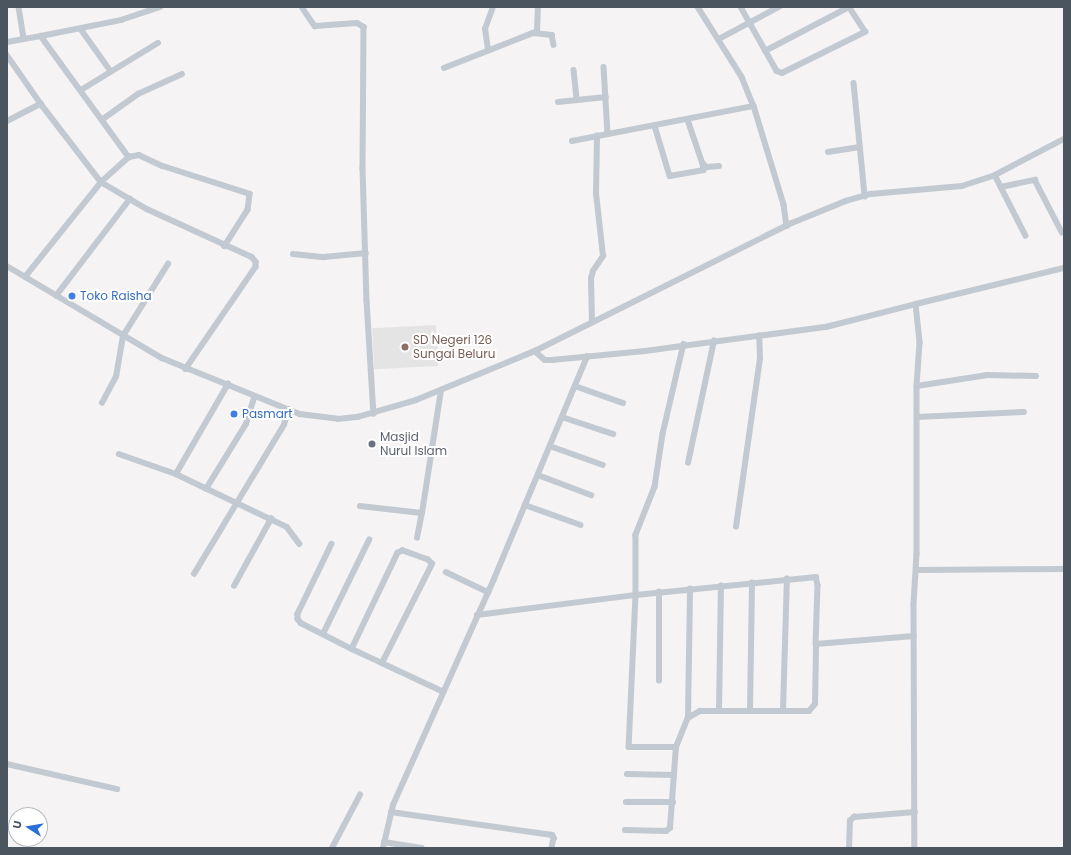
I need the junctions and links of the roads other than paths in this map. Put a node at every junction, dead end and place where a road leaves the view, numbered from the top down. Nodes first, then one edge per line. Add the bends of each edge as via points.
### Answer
1 (19, 7) edge
2 (160, 7) edge
3 (302, 7) edge
4 (493, 7) edge
5 (538, 7) edge
6 (698, 7) edge
7 (741, 7) edge
8 (779, 7) edge
9 (849, 7) edge
10 (749, 23) junction
11 (81, 29) junction
12 (537, 32) junction
13 (41, 36) junction
14 (24, 39) junction
15 (719, 39) junction
16 (7, 42) edge
17 (158, 43) dead end
18 (554, 45) dead end
19 (488, 50) junction
20 (765, 51) junction
21 (7, 55) edge
22 (604, 67) dead end
23 (444, 68) dead end
24 (110, 70) junction
25 (574, 70) dead end
26 (182, 74) dead end
27 (854, 83) dead end
28 (81, 90) junction
29 (606, 97) junction
30 (577, 100) junction
31 (558, 102) dead end
32 (41, 104) junction
33 (754, 106) junction
34 (103, 119) junction
35 (7, 120) edge
36 (688, 120) junction
37 (655, 126) junction
38 (608, 134) junction
39 (597, 136) junction
40 (1064, 139) edge
41 (572, 141) dead end
42 (860, 147) junction
43 (828, 152) dead end
44 (129, 157) junction
45 (703, 164) junction
46 (719, 166) dead end
47 (995, 175) junction
48 (101, 182) junction
49 (1001, 187) junction
50 (865, 196) junction
51 (130, 199) junction
52 (790, 225) junction
53 (1062, 232) dead end
54 (1026, 236) dead end
55 (225, 246) junction
56 (366, 253) junction
57 (293, 254) dead end
58 (168, 264) dead end
59 (7, 266) edge
60 (1064, 268) edge
61 (25, 277) junction
62 (56, 296) junction
63 (916, 304) junction
64 (592, 323) junction
65 (123, 336) junction
66 (759, 336) junction
67 (714, 341) junction
68 (684, 344) junction
69 (535, 351) junction
70 (587, 357) junction
71 (186, 369) junction
72 (1036, 376) dead end
73 (228, 384) junction
74 (575, 386) junction
75 (917, 386) junction
76 (441, 390) junction
77 (254, 396) junction
78 (102, 403) dead end
79 (623, 403) dead end
80 (288, 410) junction
81 (1024, 412) dead end
82 (374, 414) junction
83 (562, 417) junction
84 (917, 417) junction
85 (613, 434) dead end
86 (550, 446) junction
87 (119, 454) dead end
88 (688, 462) dead end
89 (603, 465) dead end
90 (176, 474) junction
91 (538, 475) junction
92 (206, 489) junction
93 (591, 494) dead end
94 (238, 504) junction
95 (525, 504) junction
96 (360, 506) dead end
97 (422, 513) junction
98 (271, 519) junction
99 (581, 525) dead end
100 (736, 527) dead end
101 (417, 538) dead end
102 (369, 540) dead end
103 (300, 544) dead end
104 (332, 544) dead end
105 (1064, 569) edge
106 (916, 570) junction
107 (446, 572) dead end
108 (194, 574) dead end
109 (788, 579) junction
110 (752, 583) junction
111 (234, 586) dead end
112 (721, 586) junction
113 (690, 589) junction
114 (488, 592) junction
115 (660, 592) junction
116 (636, 595) junction
117 (477, 615) junction
118 (323, 634) junction
119 (914, 636) junction
120 (816, 644) junction
121 (352, 649) junction
122 (382, 663) junction
123 (658, 681) dead end
124 (444, 692) junction
125 (719, 711) junction
126 (750, 711) junction
127 (782, 712) junction
128 (688, 718) junction
129 (676, 747) junction
130 (7, 764) edge
131 (627, 774) dead end
132 (674, 775) junction
133 (117, 789) dead end
134 (360, 795) dead end
135 (626, 802) dead end
136 (673, 802) junction
137 (391, 812) junction
138 (915, 812) junction
139 (625, 830) dead end
140 (384, 845) edge
141 (332, 848) edge
142 (422, 848) edge
143 (552, 848) edge
144 (849, 848) edge
145 (915, 848) edge

1 - 14 street
2 - 11 street via 144,14
3 - 56 street via 315,26 357,23 364,27 363,168
4 - 19 street via 485,29
5 - 12 street
6 - 15 street
7 - 10 street
8 - 10 street
9 - 20 street
9 - 20 street via 865,32 782,73 777,71
10 - 15 street
10 - 20 street
11 - 13 street
11 - 24 street
12 - 18 street via 552,35
12 - 19 street
13 - 14 street
13 - 28 street
14 - 16 street
15 - 33 street via 742,77
17 - 24 street
19 - 23 street
21 - 32 street
22 - 29 street
24 - 28 street
25 - 30 street
26 - 34 street via 138,94
27 - 42 street
28 - 34 street
29 - 30 street
29 - 38 street
30 - 31 street
32 - 35 street
32 - 48 street
33 - 36 street
33 - 52 street
34 - 44 street
36 - 37 street
36 - 45 street
37 - 38 street
37 - 45 street via 670,176 703,170
38 - 39 street
39 - 41 street
39 - 64 street via 596,194 603,256 593,271 591,280
40 - 47 street
42 - 43 street
42 - 50 street
44 - 48 street
44 - 55 street via 142,155 163,166 250,194 248,210
45 - 46 street via 707,167
47 - 49 street
47 - 50 street via 962,186
48 - 51 street
48 - 61 street
49 - 53 street via 1035,180
49 - 54 street
50 - 52 street
51 - 55 street
51 - 62 street
52 - 64 street
55 - 71 street via 252,257 256,267
56 - 57 street via 324,257
56 - 82 street
58 - 65 street
59 - 61 street
60 - 63 street
61 - 62 street
62 - 65 street
63 - 66 street via 826,327
63 - 75 street via 920,343
64 - 69 street
65 - 71 street
65 - 78 street via 116,377
66 - 67 street
66 - 100 street via 760,359
67 - 68 street
67 - 88 street
68 - 70 street
68 - 116 street via 663,434 655,487 636,535
69 - 70 street via 545,360
69 - 76 street
70 - 74 street
71 - 73 street
72 - 75 street via 987,375
73 - 77 street
73 - 90 street
74 - 79 street
74 - 83 street
75 - 84 street
76 - 82 street
76 - 97 street
77 - 80 street
77 - 92 street via 246,424
80 - 82 street via 319,418 338,419
80 - 94 street via 284,425
81 - 84 street
83 - 85 street
83 - 86 street
84 - 106 street
86 - 89 street
86 - 91 street
87 - 90 street
90 - 92 street
91 - 93 street
91 - 95 street
92 - 94 street
94 - 98 street
94 - 108 street
95 - 99 street
95 - 114 street
96 - 97 street
97 - 101 street
98 - 103 street via 287,527
98 - 111 street
102 - 118 street
104 - 118 street via 298,614 301,623
105 - 106 street
106 - 119 street
107 - 114 street
109 - 110 street
109 - 120 street via 816,577 818,580
109 - 127 street
110 - 112 street
110 - 126 street
112 - 113 street
112 - 125 street
113 - 115 street
113 - 128 street
114 - 117 street
115 - 116 street
115 - 123 street
116 - 117 street
116 - 129 street via 629,747
117 - 124 street
118 - 121 street
119 - 120 street
119 - 138 street
120 - 127 street via 815,704 809,711
121 - 122 street
121 - 122 street via 400,551 428,560 432,564
122 - 124 street
124 - 137 street
125 - 126 street
125 - 128 street via 700,711
126 - 127 street
128 - 129 street
129 - 132 street
130 - 133 street
131 - 132 street
132 - 136 street
134 - 141 street
135 - 136 street
136 - 139 street via 672,822 666,831
137 - 140 street
137 - 143 street via 552,835
138 - 144 street via 854,817 850,821
138 - 145 street
140 - 142 street

